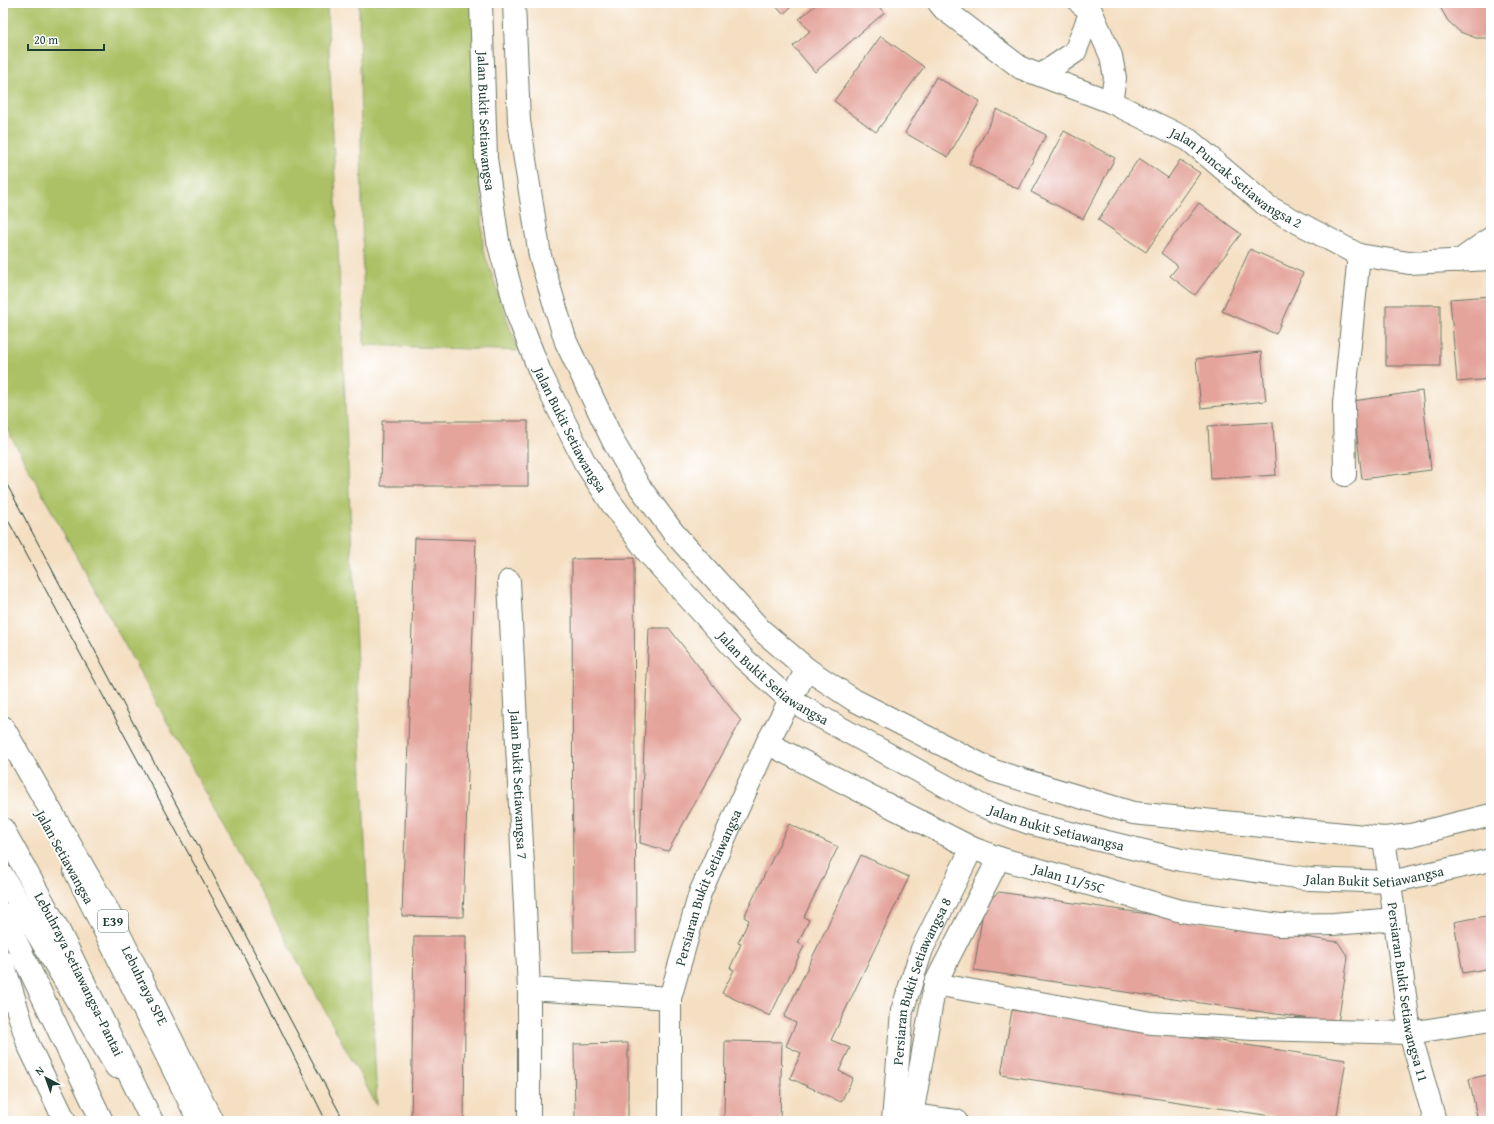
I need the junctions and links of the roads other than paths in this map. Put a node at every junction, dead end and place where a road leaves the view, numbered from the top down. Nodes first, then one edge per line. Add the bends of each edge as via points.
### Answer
1 (481, 3) edge
2 (514, 3) edge
3 (939, 3) edge
4 (1085, 7) edge
5 (1041, 75) junction
6 (1111, 102) junction
7 (1491, 238) edge
8 (1359, 255) junction
9 (1491, 259) edge
10 (1459, 261) junction
11 (1345, 475) dead end
12 (510, 581) dead end
13 (807, 669) junction
14 (790, 700) junction
15 (3, 727) edge
16 (767, 743) junction
17 (3, 746) edge
18 (1491, 815) edge
19 (3, 829) edge
20 (1384, 838) junction
21 (972, 848) junction
22 (999, 858) junction
23 (1491, 860) edge
24 (74, 869) junction
25 (3, 876) edge
26 (1390, 882) junction
27 (3, 914) edge
28 (1395, 919) junction
29 (3, 962) edge
30 (935, 984) junction
31 (529, 989) junction
32 (670, 998) junction
33 (1491, 1020) edge
34 (1410, 1033) junction
35 (187, 1096) junction
36 (899, 1116) edge
37 (64, 1121) edge
38 (102, 1121) edge
39 (148, 1121) edge
40 (152, 1121) edge
41 (199, 1121) edge
42 (209, 1121) edge
43 (212, 1121) edge
44 (529, 1121) edge
45 (670, 1121) edge
46 (956, 1121) edge
47 (1435, 1121) edge

1 - 14 main road, Jalan Bukit Setiawangsa via 486,158 498,241 518,316 540,372 585,463 648,553 744,658
2 - 13 main road, Jalan Bukit Setiawangsa via 520,128 540,256 566,342 614,443 639,486 672,532 760,630
3 - 5 main road, Jalan Puncak Setiawangsa 2 via 1021,68
4 - 5 main road via 1075,52
4 - 6 main road via 1111,56 1114,78
5 - 6 main road, Jalan Puncak Setiawangsa 2
6 - 8 main road, Jalan Puncak Setiawangsa 2 via 1189,140 1267,206
7 - 10 main road
8 - 10 main road, Jalan Puncak Setiawangsa 2 via 1409,263
8 - 11 main road via 1344,404
9 - 10 main road, Jalan Puncak Setiawangsa 2
12 - 31 main road, Jalan Bukit Setiawangsa 7
13 - 14 main road, Persiaran Bukit Setiawangsa
13 - 20 main road, Jalan Bukit Setiawangsa via 854,700 994,771 1133,813
14 - 16 main road, Persiaran Bukit Setiawangsa
14 - 26 main road, Jalan Bukit Setiawangsa via 982,806 1029,823 1181,860 1309,879
15 - 24 main road
15 - 43 main road, Lebuhraya SPE / E39 via 107,909
16 - 21 main road, Jalan 11/55C
16 - 32 main road, Persiaran Bukit Setiawangsa via 700,893
17 - 24 main road, Jalan Setiawangsa
18 - 20 main road, Jalan Bukit Setiawangsa via 1410,835
19 - 40 main road, Lebuhraya Setiawangsa–Pantai via 57,927
20 - 26 main road, Persiaran Bukit Setiawangsa 11
21 - 22 main road, Jalan 11/55C
21 - 36 main road, Persiaran Bukit Setiawangsa 8 via 922,949 902,1010
22 - 28 main road, Jalan 11/55C via 1181,911 1280,925
22 - 30 main road
23 - 26 main road, Jalan Bukit Setiawangsa
24 - 35 main road, Jalan Setiawangsa
25 - 39 main road
26 - 28 main road, Persiaran Bukit Setiawangsa 11
27 - 38 main road
28 - 34 main road, Persiaran Bukit Setiawangsa 11
29 - 37 main road via 28,1044
30 - 34 main road via 1151,1023 1253,1029
30 - 36 main road
31 - 32 main road
31 - 44 main road, Jalan Bukit Setiawangsa 7
32 - 45 main road, Persiaran Bukit Setiawangsa
33 - 34 main road
34 - 47 main road, Persiaran Bukit Setiawangsa 11
35 - 41 main road, Jalan Setiawangsa
35 - 42 main road
36 - 46 main road

